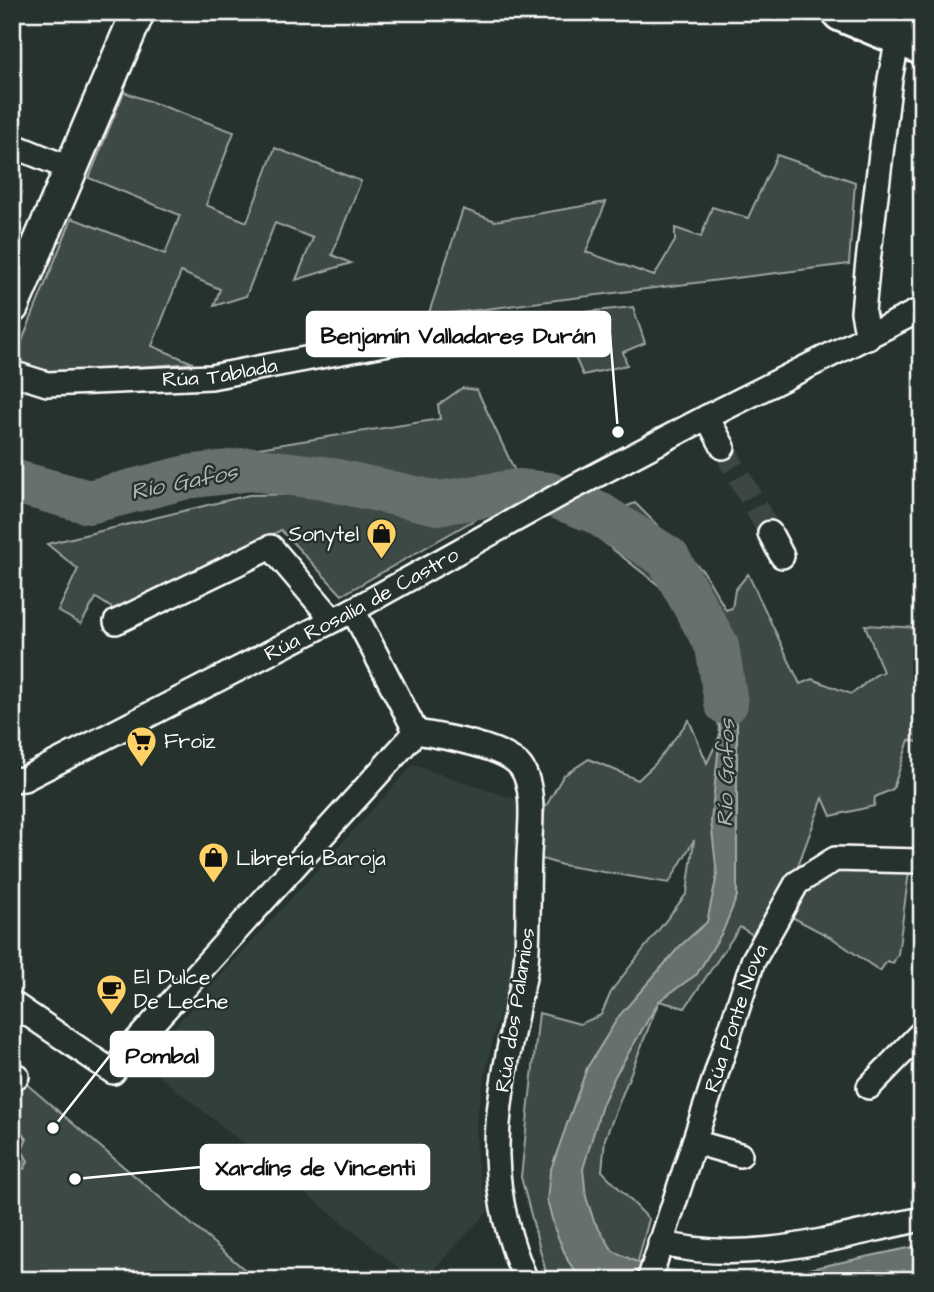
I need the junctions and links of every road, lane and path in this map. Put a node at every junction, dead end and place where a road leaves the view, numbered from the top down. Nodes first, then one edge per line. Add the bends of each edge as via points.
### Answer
1 (138, 12) edge
2 (842, 12) edge
3 (908, 31) edge
4 (12, 145) edge
5 (71, 169) junction
6 (12, 307) edge
7 (922, 309) edge
8 (468, 328) dead end
9 (868, 338) junction
10 (12, 373) edge
11 (707, 417) junction
12 (723, 447) tunnel mouth
13 (770, 533) tunnel mouth
14 (782, 556) dead end
15 (343, 615) junction
16 (116, 622) dead end
17 (416, 732) junction
18 (12, 780) edge
19 (921, 864) edge
20 (12, 1003) edge
21 (922, 1032) edge
22 (869, 1087) dead end
23 (694, 1142) junction
24 (740, 1155) dead end
25 (922, 1219) edge
26 (658, 1249) junction
27 (526, 1280) edge
28 (649, 1280) edge

1 - 5 main road
2 - 3 highway
3 - 9 street via 890,79 863,312
4 - 5 street
5 - 6 main road
7 - 9 street, Rúa Rosalía de Castro
8 - 10 street, Rúa Tablada via 211,377 47,384
9 - 11 street, Rúa Rosalía de Castro
11 - 12 street
11 - 15 street, Rúa Rosalía de Castro
13 - 14 street
15 - 16 street via 271,547
15 - 17 street
15 - 18 street, Rúa Rosalía de Castro via 24,779
17 - 20 street via 113,1072
17 - 27 street, Rúa dos Palamios via 497,751 520,766 532,797 527,954 499,1112 497,1156 512,1244
19 - 23 street, Rúa Ponte Nova via 835,859 797,883 753,961
21 - 22 street
23 - 24 street
23 - 26 street, Rúa Ponte Nova
25 - 26 street via 755,1252
26 - 28 street, Rúa Ponte Nova

